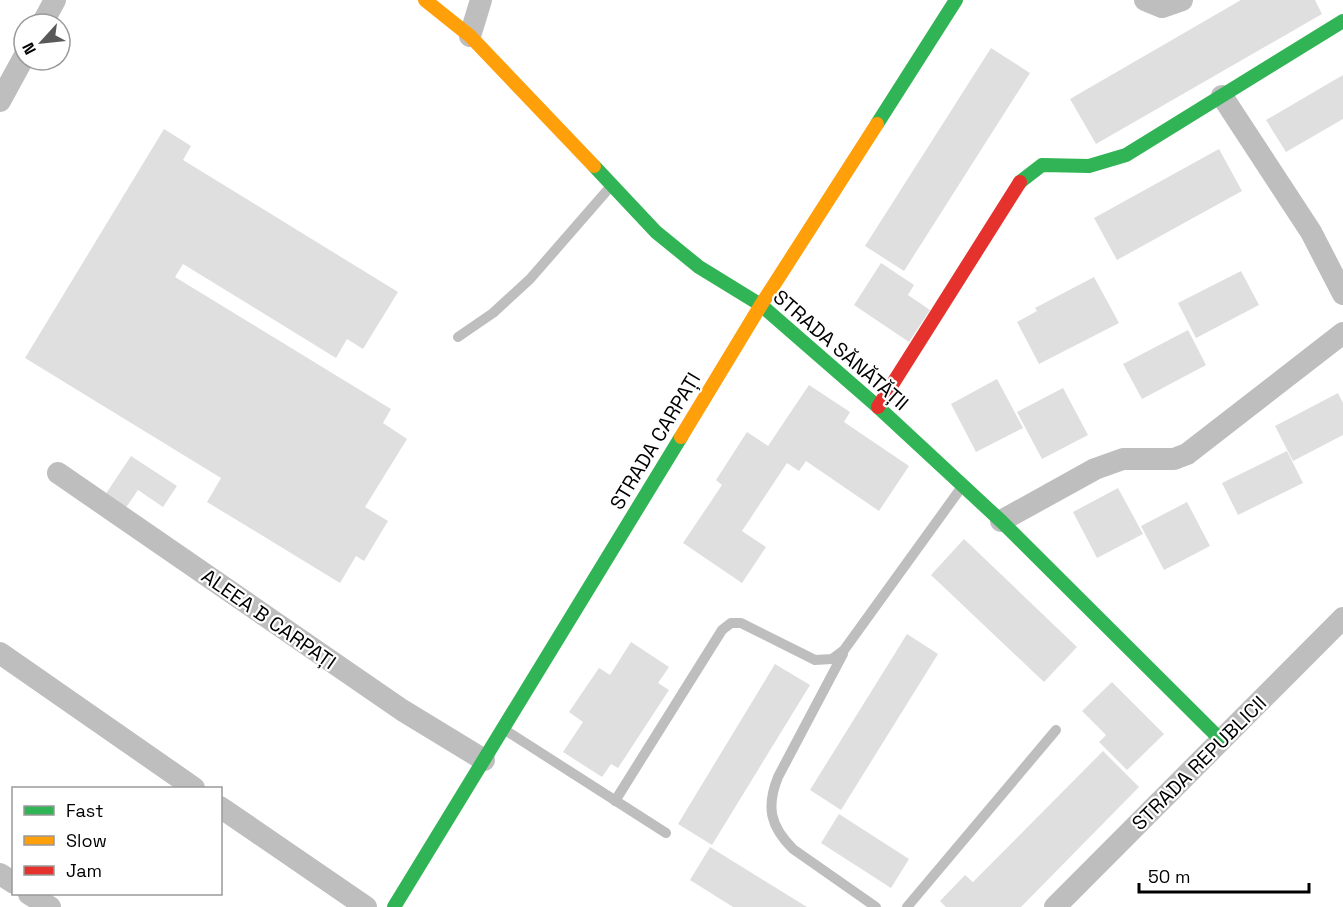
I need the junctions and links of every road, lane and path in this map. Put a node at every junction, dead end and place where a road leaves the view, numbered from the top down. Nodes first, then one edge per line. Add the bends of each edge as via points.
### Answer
1 (425, 0) edge
2 (481, 0) edge
3 (956, 0) edge
4 (1145, 0) edge
5 (1182, 0) edge
6 (1343, 21) edge
7 (470, 36) junction
8 (16, 72) edge
9 (1222, 96) junction
10 (0, 101) edge
11 (611, 186) junction
12 (1343, 294) edge
13 (761, 305) junction
14 (1343, 333) edge
15 (458, 337) dead end
16 (878, 407) junction
17 (58, 473) dead end
18 (962, 485) junction
19 (1001, 521) junction
20 (1343, 618) edge
21 (844, 651) junction
22 (0, 653) edge
23 (503, 728) junction
24 (1056, 730) dead end
25 (1222, 741) junction
26 (484, 760) junction
27 (191, 787) edge
28 (615, 801) junction
29 (222, 808) edge
30 (666, 833) dead end
31 (31, 895) edge
32 (50, 907) edge
33 (366, 907) edge
34 (394, 907) edge
35 (876, 907) edge
36 (907, 907) edge
37 (1055, 907) edge

1 - 7 street, STRADA SĂNĂTĂȚII
2 - 7 street
3 - 13 street, STRADA CARPAȚI
4 - 5 street via 1162,7
6 - 9 street
7 - 11 street, STRADA SĂNĂTĂȚII
8 - 10 street
9 - 12 street via 1311,232
9 - 16 street via 1126,155 1098,165 1076,167 1048,162 1034,168 1021,181
11 - 13 street, STRADA SĂNĂTĂȚII via 690,260
11 - 15 lane via 530,279 493,313
13 - 16 street, STRADA SĂNĂTĂȚII
13 - 23 street, STRADA CARPAȚI
14 - 19 street via 1188,454 1174,459 1123,459 1095,469
16 - 18 street, STRADA SĂNĂTĂȚII
17 - 26 street, ALEEA B CARPAȚI via 392,704
18 - 19 street, STRADA SĂNĂTĂȚII
18 - 21 lane
19 - 25 street, STRADA SĂNĂTĂȚII
20 - 25 street, STRADA REPUBLICII
21 - 28 lane via 832,659 815,660 741,623 731,624 722,630
21 - 35 lane via 778,777 771,795 771,811 781,838 793,849
22 - 27 street
23 - 26 street, STRADA CARPAȚI
23 - 28 lane
24 - 36 lane
25 - 37 street, STRADA REPUBLICII
26 - 34 street, STRADA CARPAȚI
28 - 30 lane
29 - 33 street
31 - 32 street

